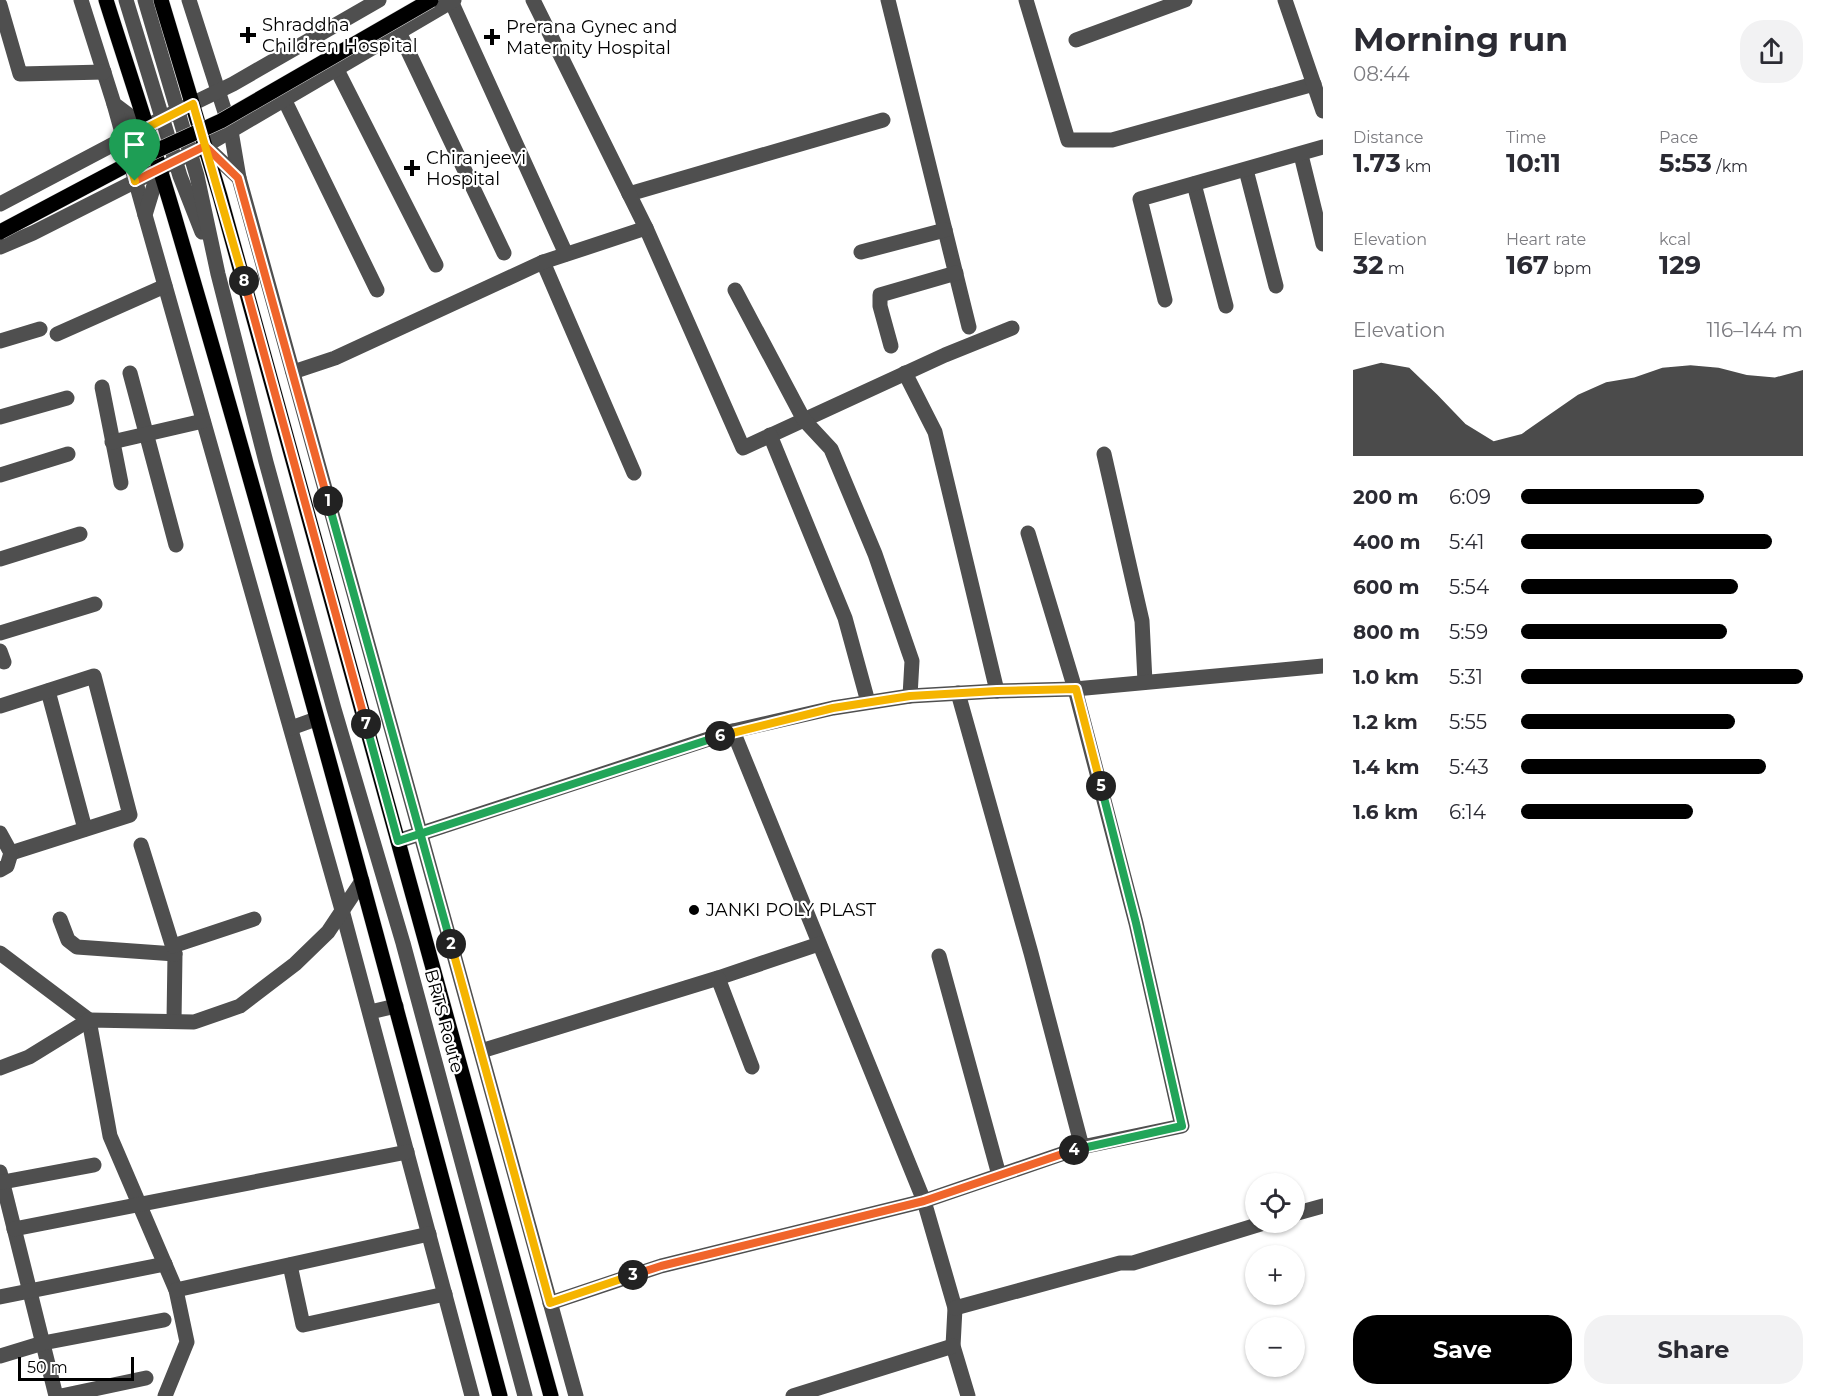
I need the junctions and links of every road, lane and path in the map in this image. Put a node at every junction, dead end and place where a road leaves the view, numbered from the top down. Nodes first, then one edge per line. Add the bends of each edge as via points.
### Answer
1 (81, 0) edge
2 (106, 0) edge
3 (126, 0) edge
4 (146, 0) edge
5 (161, 0) edge
6 (189, 0) edge
7 (379, 0) edge
8 (412, 0) edge
9 (431, 0) edge
10 (533, 0) edge
11 (888, 0) edge
12 (1026, 0) edge
13 (1185, 0) edge
14 (1285, 0) edge
15 (453, 1) edge
16 (0, 4) edge
17 (399, 32) junction
18 (1076, 40) dead end
19 (336, 68) junction
20 (104, 72) junction
21 (1314, 84) junction
22 (218, 92) junction
23 (284, 99) junction
24 (114, 104) junction
25 (193, 104) junction
26 (177, 111) junction
27 (1323, 111) edge
28 (163, 118) junction
29 (883, 120) dead end
30 (146, 128) junction
31 (231, 131) junction
32 (123, 140) junction
33 (205, 146) junction
34 (1323, 147) edge
35 (1301, 155) junction
36 (183, 157) junction
37 (159, 169) junction
38 (1246, 170) junction
39 (238, 178) junction
40 (135, 181) junction
41 (1194, 184) junction
42 (629, 194) junction
43 (0, 204) edge
44 (145, 215) junction
45 (0, 222) edge
46 (646, 228) junction
47 (945, 230) junction
48 (0, 232) edge
49 (1323, 244) edge
50 (0, 247) edge
51 (861, 252) dead end
52 (504, 253) dead end
53 (566, 254) junction
54 (543, 262) junction
55 (436, 265) dead end
56 (956, 273) junction
57 (165, 286) junction
58 (1276, 286) dead end
59 (377, 290) dead end
60 (735, 290) dead end
61 (1165, 300) dead end
62 (1226, 306) dead end
63 (969, 327) dead end
64 (1012, 328) dead end
65 (40, 329) dead end
66 (57, 334) dead end
67 (0, 341) edge
68 (891, 346) dead end
69 (293, 372) junction
70 (130, 373) dead end
71 (905, 373) junction
72 (102, 387) dead end
73 (67, 398) dead end
74 (0, 417) edge
75 (804, 420) junction
76 (203, 421) junction
77 (770, 435) junction
78 (145, 436) junction
79 (112, 442) junction
80 (68, 454) dead end
81 (1104, 454) dead end
82 (634, 473) dead end
83 (0, 475) edge
84 (121, 483) dead end
85 (1028, 533) dead end
86 (80, 534) dead end
87 (176, 545) dead end
88 (0, 559) edge
89 (95, 603) dead end
90 (0, 633) edge
91 (1323, 666) edge
92 (1145, 682) junction
93 (1076, 689) junction
94 (48, 691) junction
95 (997, 691) junction
96 (958, 693) junction
97 (910, 696) junction
98 (868, 702) junction
99 (0, 706) edge
100 (316, 718) junction
101 (291, 728) junction
102 (733, 731) junction
103 (85, 829) junction
104 (0, 833) edge
105 (420, 833) junction
106 (398, 841) junction
107 (141, 845) dead end
108 (11, 853) junction
109 (0, 870) edge
110 (362, 881) junction
111 (342, 910) junction
112 (60, 919) dead end
113 (254, 919) dead end
114 (819, 944) junction
115 (174, 950) junction
116 (0, 953) edge
117 (939, 956) dead end
118 (718, 978) junction
119 (396, 1006) junction
120 (370, 1012) junction
121 (88, 1020) junction
122 (174, 1022) junction
123 (481, 1051) junction
124 (752, 1067) dead end
125 (0, 1068) edge
126 (1082, 1147) junction
127 (407, 1152) junction
128 (94, 1165) dead end
129 (999, 1174) junction
130 (1, 1177) edge
131 (924, 1201) junction
132 (140, 1205) junction
133 (1323, 1206) edge
134 (1305, 1211) edge
135 (14, 1229) junction
136 (1245, 1229) edge
137 (429, 1234) junction
138 (165, 1264) junction
139 (290, 1265) junction
140 (176, 1290) junction
141 (30, 1291) junction
142 (446, 1293) junction
143 (0, 1297) edge
144 (550, 1303) junction
145 (955, 1308) junction
146 (164, 1320) dead end
147 (43, 1343) junction
148 (953, 1346) junction
149 (0, 1356) edge
150 (146, 1378) dead end
151 (56, 1396) edge
152 (61, 1396) edge
153 (165, 1396) edge
154 (472, 1396) edge
155 (500, 1396) edge
156 (525, 1396) edge
157 (551, 1396) edge
158 (576, 1396) edge
159 (793, 1396) edge
160 (968, 1396) edge

1 - 20 street
2 - 30 main road
3 - 28 street, BRTS Route
4 - 26 street, BRTS Route
5 - 25 main road
6 - 22 street
7 - 22 street
8 - 45 main road via 216,112
9 - 48 main road, bridge via 221,121 134,161
10 - 42 street
11 - 47 street
12 - 21 street via 1068,140 1112,140
13 - 18 street
14 - 21 street
15 - 17 street
15 - 53 street
16 - 20 street via 20,74
17 - 19 street
17 - 52 street
19 - 23 street
19 - 55 street
20 - 24 street
21 - 27 street
22 - 25 street
22 - 31 street
23 - 31 street
23 - 59 street
24 - 30 street
24 - 32 street
25 - 26 street
25 - 33 main road
26 - 28 street
26 - 36 street, BRTS Route
28 - 30 street
28 - 36 street, BRTS Route
29 - 42 street
30 - 32 street
30 - 37 main road
31 - 33 street
31 - 39 street
32 - 40 street
32 - 43 street
33 - 36 street
33 - 39 street
33 - 106 main road
34 - 35 street
35 - 38 street
35 - 49 street
36 - 37 street
36 - 156 street, BRTS Route via 202,198 272,484 403,943
37 - 40 street
37 - 44 street
37 - 100 main road
38 - 41 street
38 - 58 street
39 - 69 street
40 - 44 street
40 - 50 street
41 - 61 street via 1140,199
41 - 62 street
42 - 46 street
44 - 57 street
46 - 53 street
46 - 77 street via 743,448
47 - 51 street
47 - 56 street
53 - 54 street
54 - 69 street via 335,358
54 - 82 street
56 - 63 street
56 - 68 street via 880,295
57 - 66 street
57 - 76 street
60 - 75 street
64 - 71 street
65 - 67 street
69 - 105 street
70 - 78 street
71 - 75 street
71 - 95 street via 935,432
72 - 79 street
73 - 74 street
75 - 77 street
75 - 97 street via 831,449 874,554 912,661
76 - 78 street
76 - 101 street
77 - 98 street via 845,618
78 - 79 street
78 - 87 street
79 - 84 street
80 - 83 street
81 - 92 street via 1142,621
85 - 93 street
86 - 88 street
89 - 90 street
91 - 92 street
92 - 93 street
93 - 95 street
93 - 126 street via 1136,923 1182,1126
94 - 99 street
94 - 103 street
94 - 103 street via 94,676 130,815
95 - 96 street
96 - 97 street
96 - 126 street
97 - 98 street
98 - 102 street
100 - 101 street
100 - 110 main road
101 - 111 street
102 - 105 street
102 - 114 street
103 - 108 street
104 - 108 street
105 - 106 street
105 - 123 street
106 - 157 main road
107 - 115 street
108 - 109 street via 7,866
110 - 111 street
110 - 119 main road
111 - 120 street
111 - 122 street via 328,932 296,964 240,1006 194,1022
112 - 115 street via 68,940 77,948
113 - 115 street
114 - 118 street
114 - 131 street
115 - 122 street
116 - 121 street
117 - 129 street
118 - 123 street
118 - 124 street
119 - 120 street
119 - 155 main road
120 - 127 street
121 - 122 street
121 - 125 street via 30,1057
121 - 132 street via 110,1136
123 - 144 street
126 - 129 street
127 - 132 street
127 - 137 street
128 - 130 street
129 - 131 street
130 - 135 street
131 - 144 street via 661,1266
131 - 145 street
132 - 135 street
132 - 138 street
133 - 134 street
135 - 141 street
136 - 145 street via 1133,1263 1120,1263
137 - 139 street
137 - 142 street
138 - 140 street
138 - 141 street
139 - 140 street
139 - 142 street via 303,1324
140 - 153 street via 187,1342
141 - 143 street
141 - 147 street
142 - 154 street
144 - 158 street
145 - 148 street
146 - 147 street
147 - 149 street
147 - 151 street
148 - 159 street
148 - 160 street
150 - 152 street

